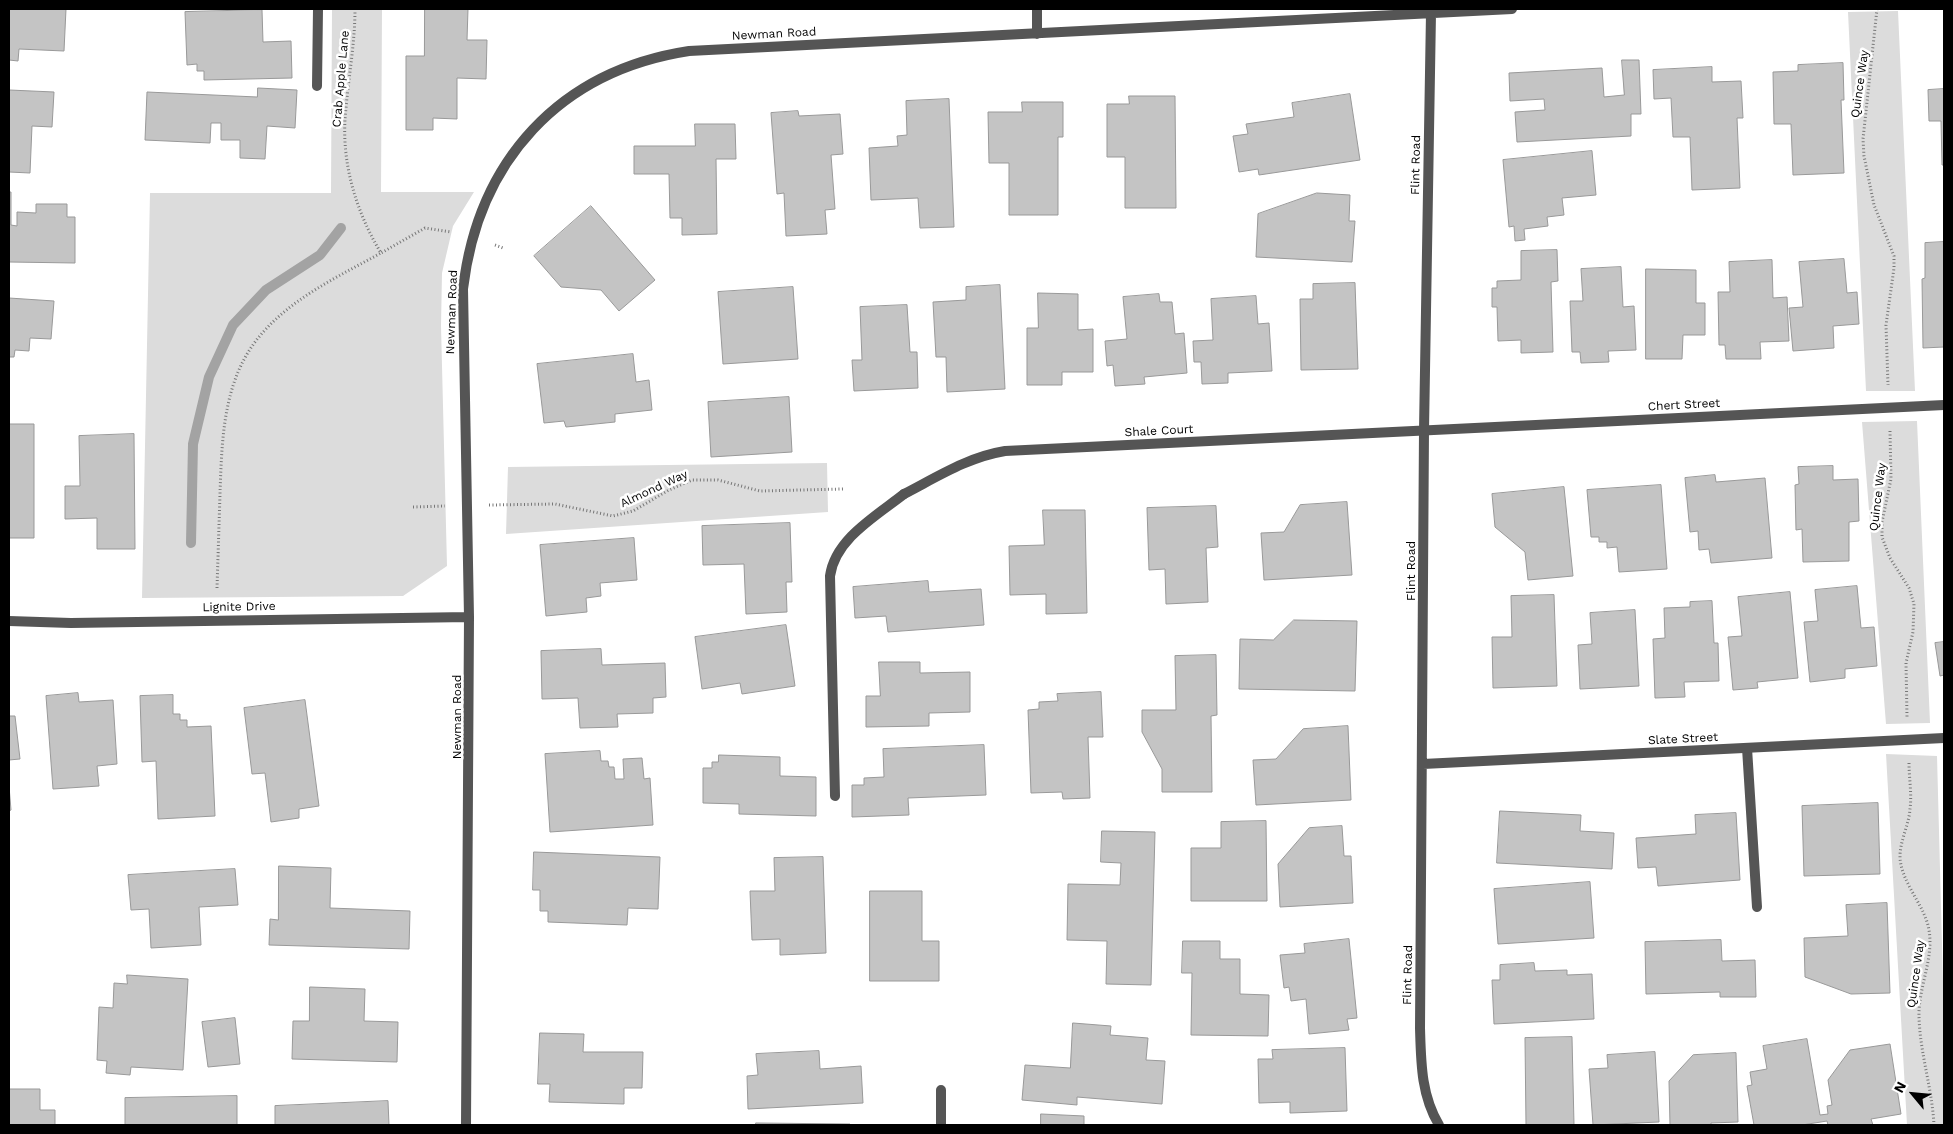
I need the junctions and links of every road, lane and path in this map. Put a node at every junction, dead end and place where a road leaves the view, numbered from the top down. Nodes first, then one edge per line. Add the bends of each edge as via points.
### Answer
1 (318, 9) edge
2 (355, 9) edge
3 (1037, 9) edge
4 (1512, 9) edge
5 (1877, 9) edge
6 (1431, 13) junction
7 (1037, 34) junction
8 (317, 86) dead end
9 (472, 238) junction
10 (503, 248) dead end
11 (381, 253) junction
12 (1944, 405) edge
13 (1889, 408) junction
14 (1424, 430) junction
15 (843, 489) dead end
16 (466, 506) junction
17 (413, 507) dead end
18 (217, 588) dead end
19 (469, 617) junction
20 (9, 621) edge
21 (1944, 738) edge
22 (1908, 740) junction
23 (1747, 748) junction
24 (1423, 764) junction
25 (835, 796) dead end
26 (1757, 907) dead end
27 (942, 1090) dead end
28 (466, 1125) edge
29 (941, 1125) edge
30 (1439, 1125) edge
31 (1934, 1125) edge

1 - 8 street
2 - 11 path, Crab Apple Lane via 346,108 346,151 359,209
3 - 7 street
4 - 6 street, Newman Road
5 - 13 path, Quince Way via 1863,140 1874,205 1894,256 1886,325
6 - 7 street, Newman Road
6 - 14 street, Flint Road
7 - 9 street, Newman Road via 689,51 643,60 570,96 530,133 505,164 490,190
9 - 10 path
9 - 11 path via 425,228
9 - 16 street, Newman Road via 465,273 463,318
11 - 18 path via 280,315 255,341 238,370 227,402 223,435
12 - 13 street, Chert Street
13 - 14 street, Chert Street
13 - 22 path, Quince Way via 1892,464 1882,537 1914,604 1913,632 1906,663
14 - 24 street, Flint Road
14 - 25 street, Shale Court via 1005,451 982,454 904,494 855,532 832,562
15 - 16 path, Almond Way via 760,491 718,480 692,480 633,511 613,516 555,504
16 - 17 path, Almond Way
16 - 19 street, Newman Road
19 - 20 street, Lignite Drive
19 - 28 street, Newman Road
21 - 22 street, Slate Street
22 - 23 street, Slate Street
22 - 31 path, Quince Way via 1911,808 1900,858 1930,933 1919,1018
23 - 24 street, Slate Street
23 - 26 street
24 - 30 street, Flint Road via 1422,1075
27 - 29 street

